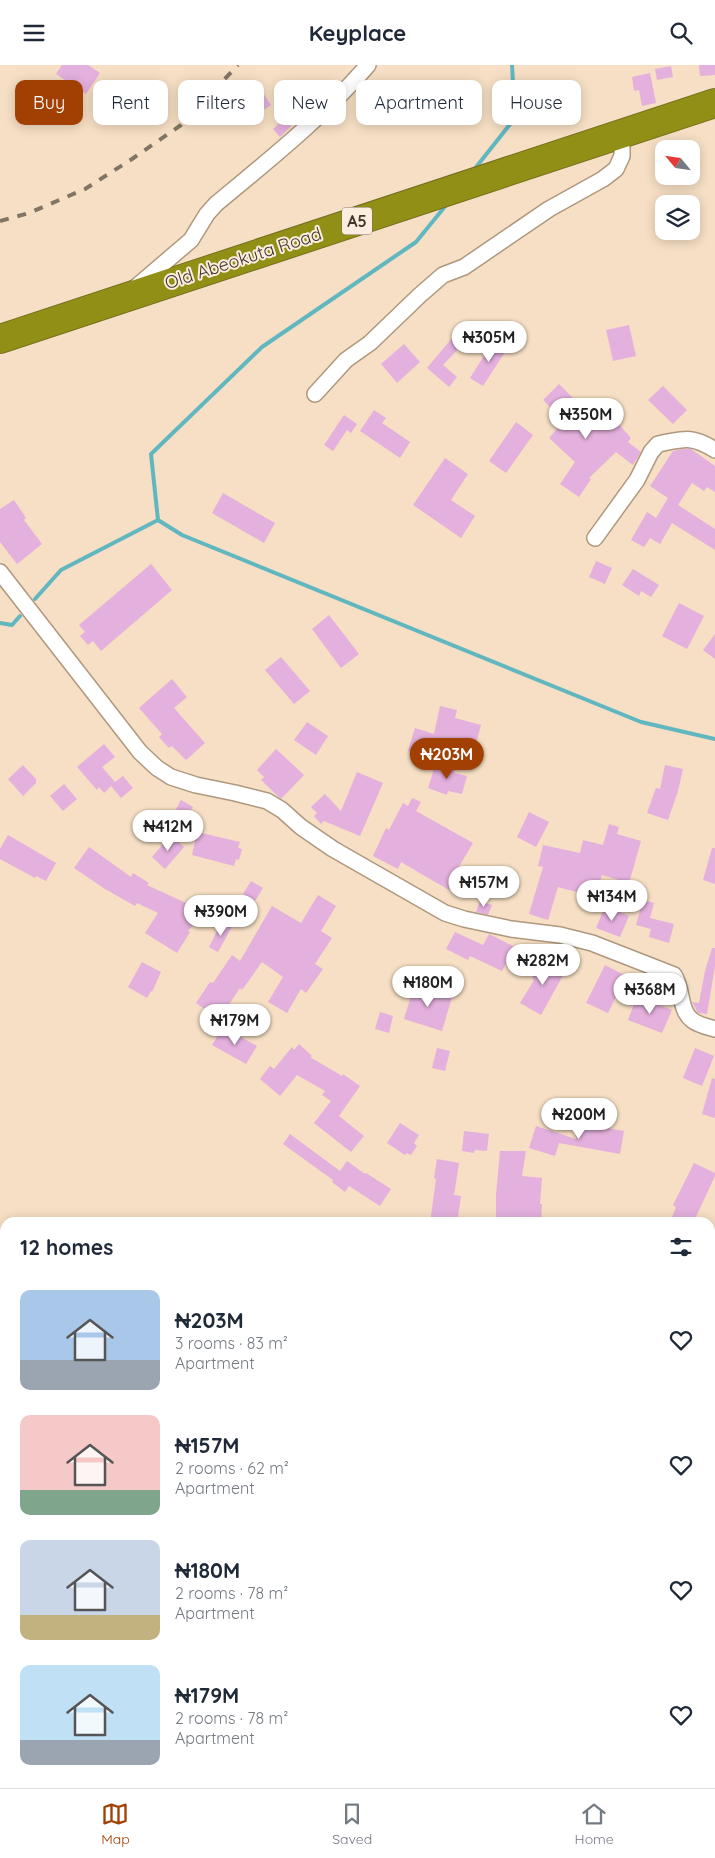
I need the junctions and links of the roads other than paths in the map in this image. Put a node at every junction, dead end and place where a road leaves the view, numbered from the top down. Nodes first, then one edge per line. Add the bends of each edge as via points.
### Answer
1 (368, 65) edge
2 (715, 103) edge
3 (622, 134) junction
4 (124, 298) junction
5 (0, 339) edge
6 (315, 395) dead end
7 (715, 450) edge
8 (595, 538) dead end
9 (0, 572) edge
10 (715, 1029) edge

1 - 4 street via 330,105 216,204 191,240
2 - 3 highway, Old Abeokuta Road / A5
3 - 4 highway, Old Abeokuta Road / A5
3 - 6 street via 622,156 616,169 464,267 443,275 370,343 346,360
4 - 5 highway, Old Abeokuta Road / A5
7 - 8 street via 693,439 658,444
9 - 10 street via 140,752 156,768 196,785 267,801 333,849 445,913 592,943 674,975 692,1020

